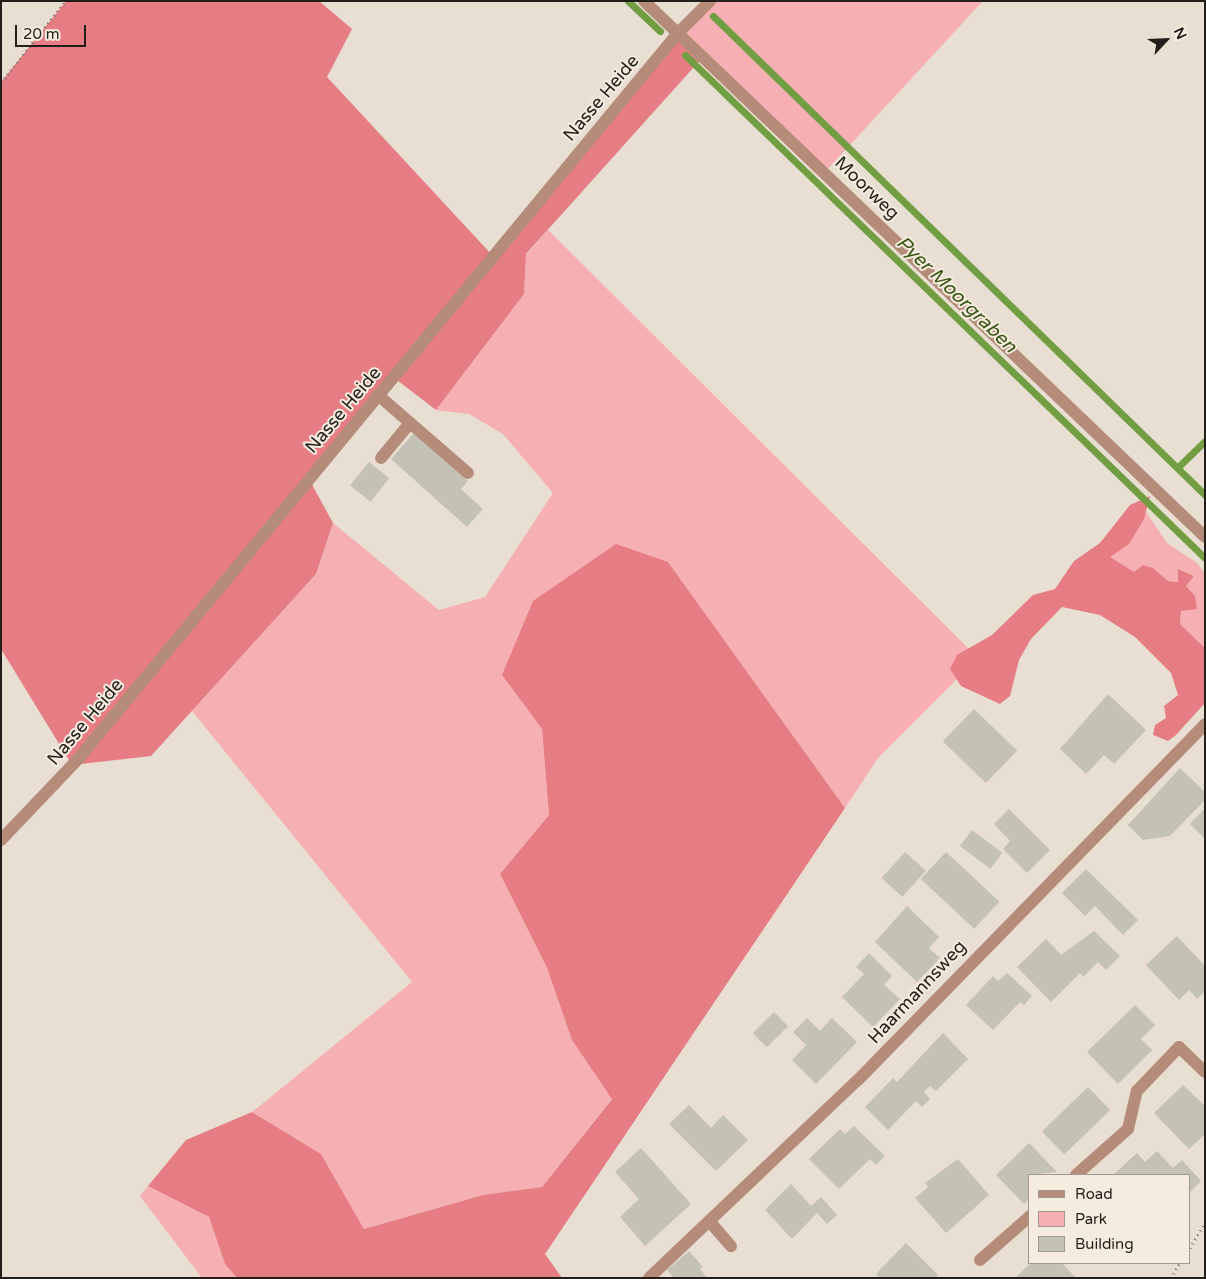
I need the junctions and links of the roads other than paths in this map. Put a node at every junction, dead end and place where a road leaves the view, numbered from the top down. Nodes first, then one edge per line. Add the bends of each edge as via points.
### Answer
1 (644, 1) edge
2 (710, 1) edge
3 (678, 33) junction
4 (378, 395) junction
5 (410, 423) junction
6 (381, 458) dead end
7 (468, 473) dead end
8 (1205, 537) edge
9 (1205, 724) edge
10 (1, 840) edge
11 (1205, 1072) edge
12 (1077, 1174) edge
13 (1028, 1218) edge
14 (710, 1222) junction
15 (731, 1246) dead end
16 (980, 1260) dead end
17 (649, 1278) edge

1 - 3 street, Moorweg
2 - 3 street, Nasse Heide
3 - 4 street, Nasse Heide
3 - 8 street, Moorweg
4 - 5 street
4 - 10 street, Nasse Heide via 78,758
5 - 6 street
5 - 7 street
9 - 14 street, Haarmannsweg via 858,1080
11 - 12 street via 1179,1047 1137,1091 1128,1129
13 - 16 street
14 - 15 street
14 - 17 street, Haarmannsweg

